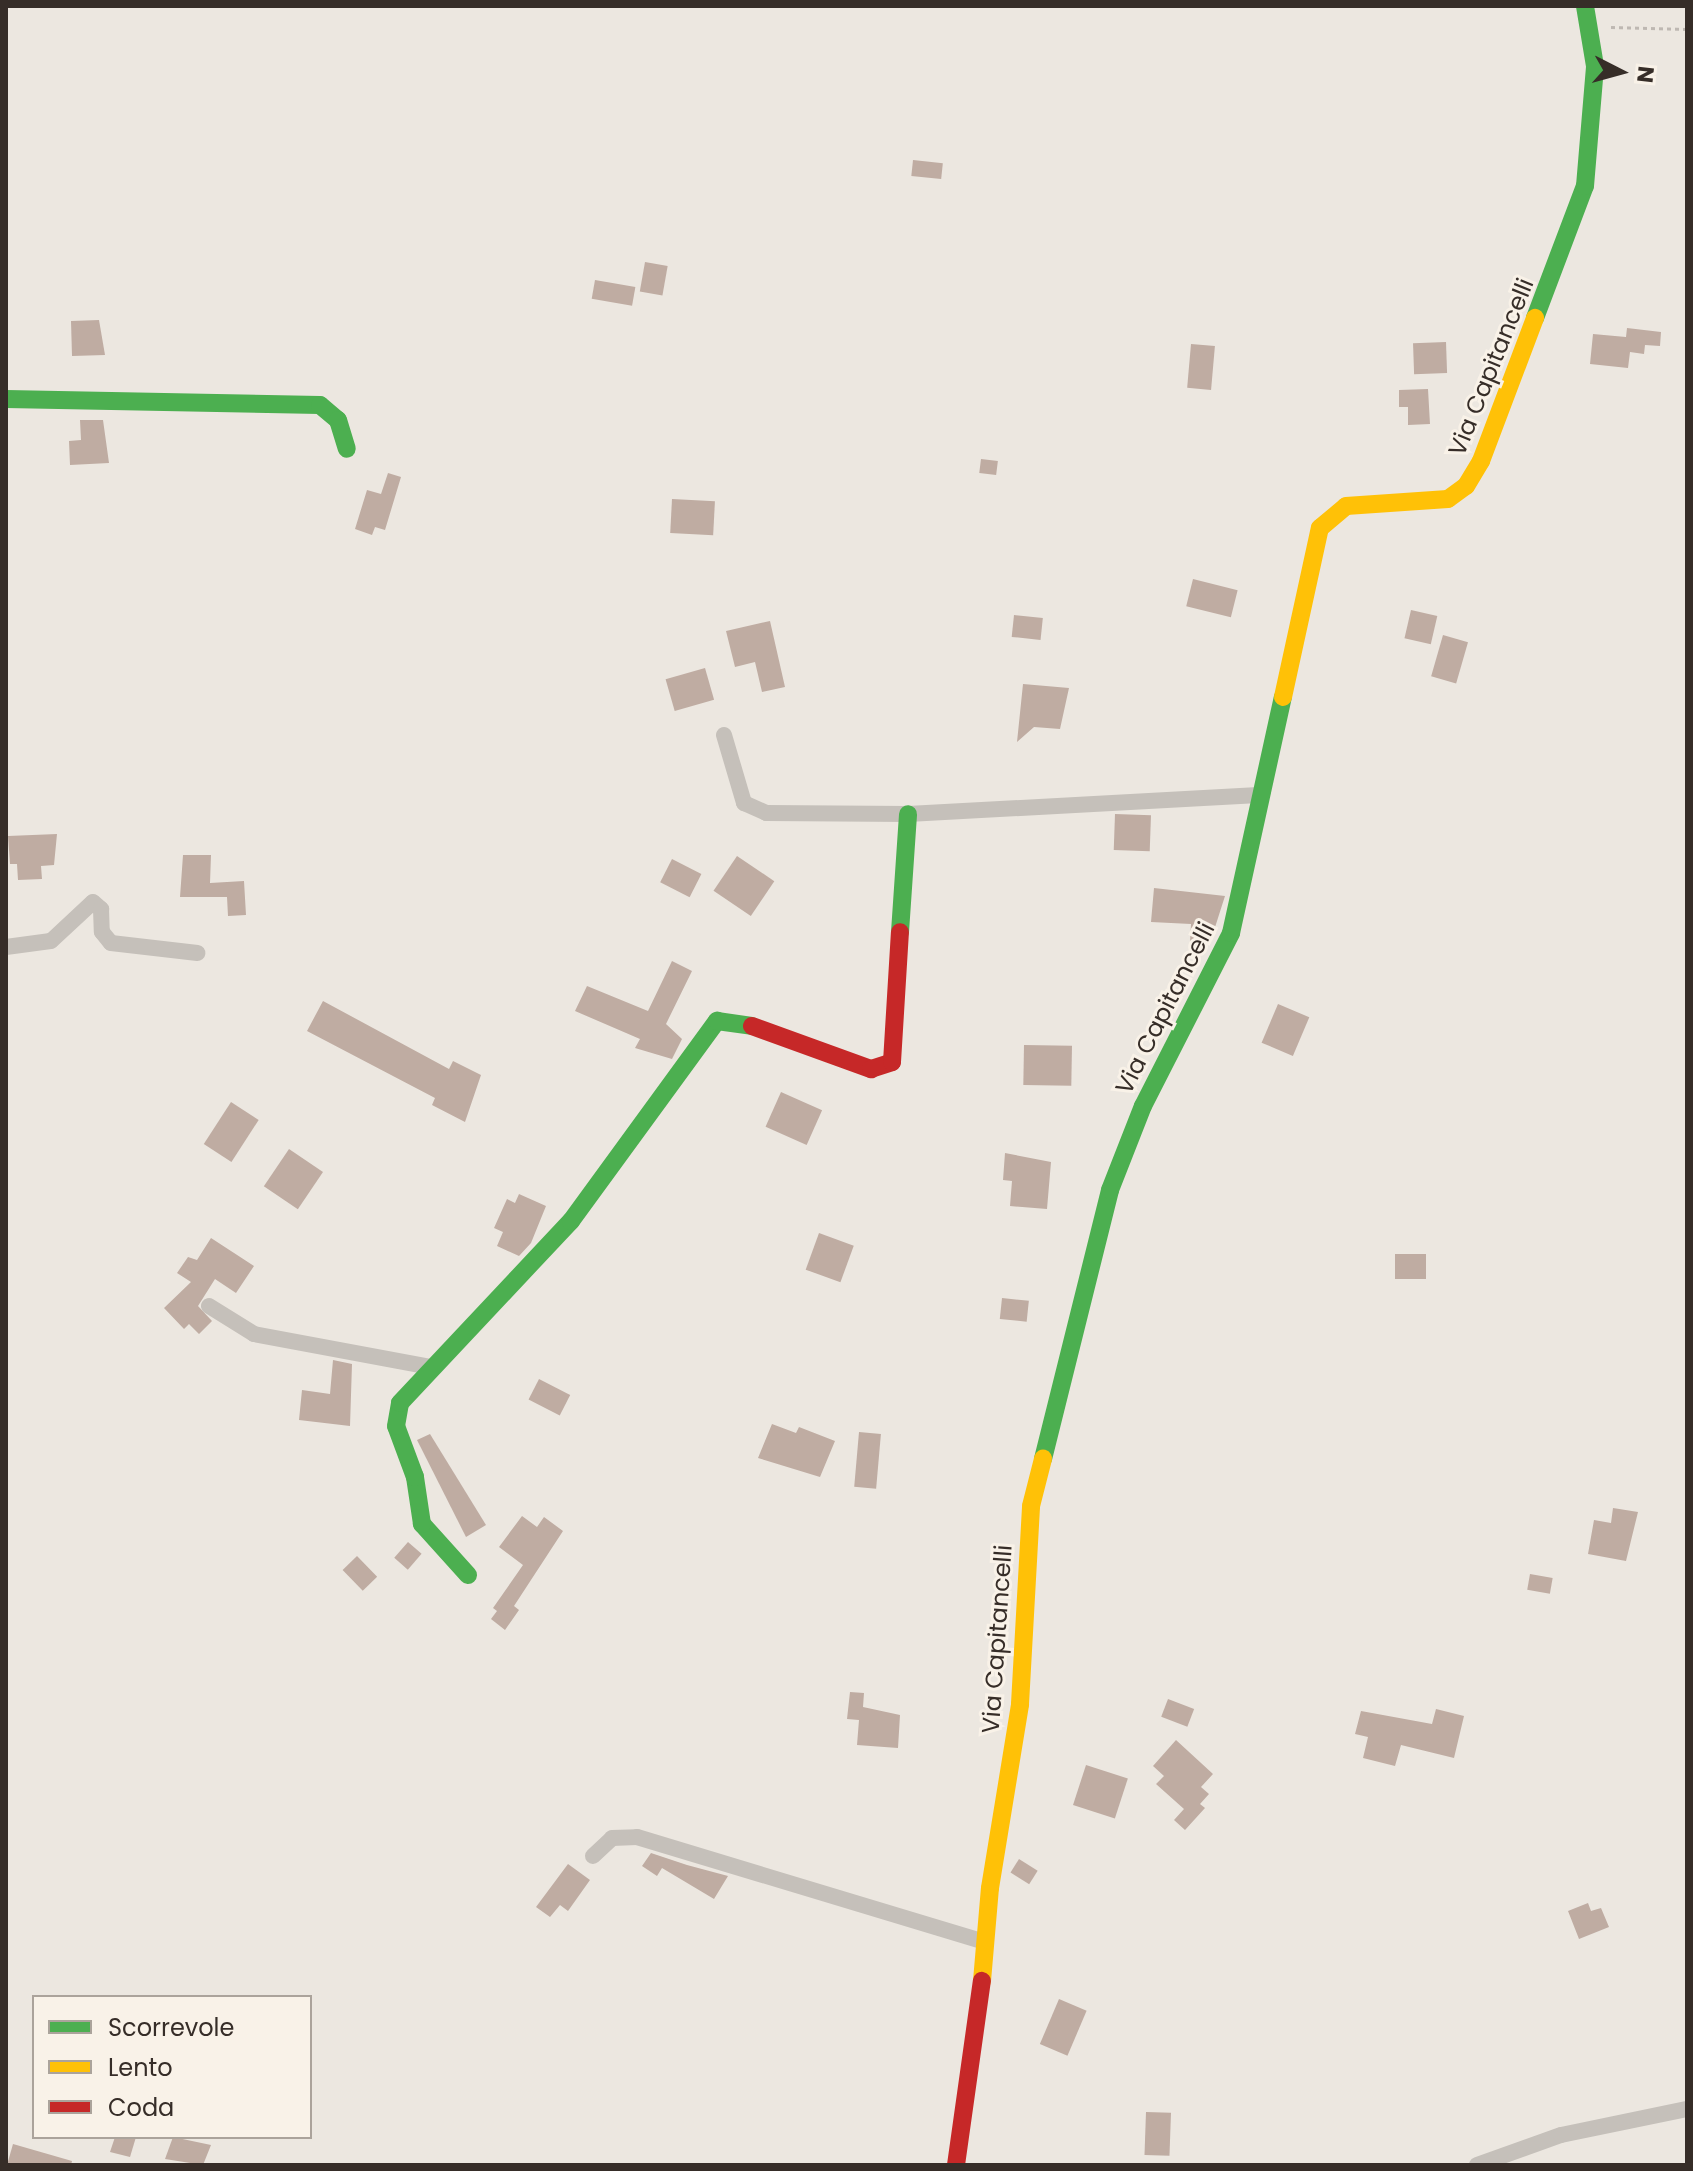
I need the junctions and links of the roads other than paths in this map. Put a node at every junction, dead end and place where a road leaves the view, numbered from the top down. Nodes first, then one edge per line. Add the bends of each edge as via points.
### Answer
1 (1585, 6) edge
2 (6, 399) edge
3 (347, 449) dead end
4 (724, 735) dead end
5 (1258, 795) junction
6 (908, 814) junction
7 (6, 947) edge
8 (197, 953) dead end
9 (209, 1306) dead end
10 (430, 1367) junction
11 (468, 1575) dead end
12 (593, 1856) dead end
13 (984, 1942) junction
14 (1687, 2109) edge
15 (956, 2165) edge
16 (1477, 2165) edge

1 - 5 street, Via Capitancelli via 1595,107 1583,196 1481,461 1466,486 1448,499 1352,505 1323,522
2 - 3 street via 320,405 338,420
4 - 6 street via 739,792 752,810
5 - 6 street
5 - 13 street, Via Capitancelli via 1229,941 1143,1106 1113,1179 1040,1461 1027,1543 1020,1704
6 - 10 street via 892,1062 871,1069 735,1020 717,1021 577,1214 505,1296
7 - 8 street via 51,941 93,902 101,909 102,932 111,943
9 - 10 street via 254,1334
10 - 11 street via 400,1403 396,1426 415,1477 423,1528
12 - 13 street via 612,1838 637,1837
13 - 15 street, Via Capitancelli via 975,2053
14 - 16 street via 1567,2133

